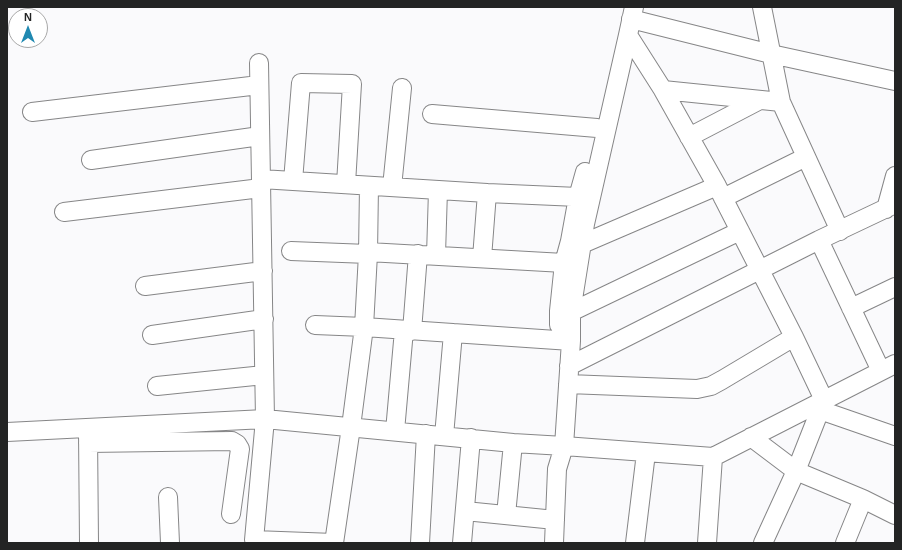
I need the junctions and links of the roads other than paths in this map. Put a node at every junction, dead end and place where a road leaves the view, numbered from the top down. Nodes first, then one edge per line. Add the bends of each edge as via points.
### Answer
1 (762, 7) edge
2 (629, 17) edge
3 (772, 54) junction
4 (259, 63) dead end
5 (895, 81) edge
6 (259, 85) junction
7 (402, 88) dead end
8 (662, 90) junction
9 (760, 100) junction
10 (781, 102) junction
11 (32, 112) dead end
12 (432, 114) dead end
13 (597, 128) junction
14 (260, 136) junction
15 (689, 137) junction
16 (806, 157) junction
17 (91, 160) dead end
18 (895, 176) edge
19 (293, 181) junction
20 (261, 184) junction
21 (346, 184) junction
22 (370, 186) junction
23 (392, 187) junction
24 (438, 190) junction
25 (720, 192) junction
26 (487, 193) junction
27 (578, 197) junction
28 (890, 206) edge
29 (64, 212) dead end
30 (740, 231) junction
31 (840, 231) junction
32 (819, 240) junction
33 (582, 244) junction
34 (291, 251) dead end
35 (368, 253) junction
36 (427, 255) junction
37 (482, 258) junction
38 (564, 263) junction
39 (760, 270) junction
40 (263, 271) junction
41 (145, 286) dead end
42 (895, 287) edge
43 (851, 308) junction
44 (571, 312) junction
45 (264, 319) junction
46 (315, 325) dead end
47 (364, 327) junction
48 (408, 330) junction
49 (453, 333) junction
50 (152, 335) dead end
51 (794, 337) junction
52 (564, 341) junction
53 (569, 366) junction
54 (888, 367) edge
55 (264, 375) junction
56 (568, 384) junction
57 (157, 386) dead end
58 (822, 405) junction
59 (265, 419) junction
60 (351, 427) junction
61 (395, 431) junction
62 (7, 432) edge
63 (426, 434) junction
64 (88, 435) junction
65 (444, 436) junction
66 (895, 436) edge
67 (751, 437) junction
68 (471, 438) junction
69 (513, 443) junction
70 (558, 445) junction
71 (646, 453) junction
72 (713, 457) junction
73 (796, 471) junction
74 (168, 497) dead end
75 (863, 499) junction
76 (465, 511) junction
77 (231, 514) dead end
78 (506, 515) junction
79 (895, 515) edge
80 (555, 520) junction
81 (254, 541) edge
82 (89, 543) edge
83 (170, 543) edge
84 (334, 543) edge
85 (420, 543) edge
86 (462, 543) edge
87 (554, 543) edge
88 (635, 543) edge
89 (707, 543) edge
90 (763, 543) edge
91 (845, 543) edge

1 - 3 street
2 - 3 street
2 - 8 street
2 - 13 street via 607,73
2 - 33 street
3 - 5 street
3 - 10 street
4 - 6 street
6 - 11 street
6 - 14 street
7 - 23 street
8 - 9 street
8 - 15 street
9 - 10 street
9 - 15 street
10 - 16 street
12 - 13 street
13 - 27 street
14 - 17 street
14 - 20 street
15 - 25 street
16 - 25 street
16 - 31 street
18 - 28 street
19 - 20 street
19 - 21 street
19 - 21 street via 302,83 352,84
20 - 29 street
20 - 40 street
21 - 22 street
22 - 23 street
22 - 35 street
23 - 24 street
24 - 26 street
24 - 36 street
25 - 30 street
25 - 33 street
26 - 27 street
26 - 37 street
27 - 38 street
28 - 31 street
30 - 39 street
30 - 44 street
31 - 32 street
32 - 39 street
32 - 43 street
33 - 44 street
34 - 35 street
35 - 36 street
35 - 47 street
36 - 37 street
36 - 48 street
37 - 38 street
38 - 52 street via 559,311
39 - 51 street
39 - 53 street
40 - 41 street
40 - 45 street
42 - 43 street
43 - 54 street
44 - 52 street
45 - 50 street
45 - 55 street
46 - 47 street
47 - 48 street
47 - 60 street
48 - 49 street
48 - 61 street
49 - 52 street
49 - 65 street
51 - 56 street via 711,386 697,388
51 - 58 street
52 - 53 street
52 - 70 street
53 - 56 street
54 - 58 street
55 - 57 street
55 - 59 street
56 - 70 street
58 - 66 street
58 - 67 street
58 - 73 street
59 - 60 street
59 - 64 street
59 - 81 street
60 - 61 street
60 - 84 street
61 - 63 street
62 - 64 street
63 - 65 street
63 - 85 street
64 - 77 street via 237,444 240,448
64 - 82 street
65 - 68 street
67 - 72 street
67 - 73 street
68 - 69 street
68 - 76 street
69 - 70 street
69 - 78 street
70 - 71 street
70 - 80 street
71 - 72 street
71 - 88 street
72 - 89 street
73 - 75 street
73 - 90 street
74 - 83 street
75 - 79 street
75 - 91 street
76 - 78 street
76 - 86 street
78 - 80 street
80 - 87 street
81 - 84 street

